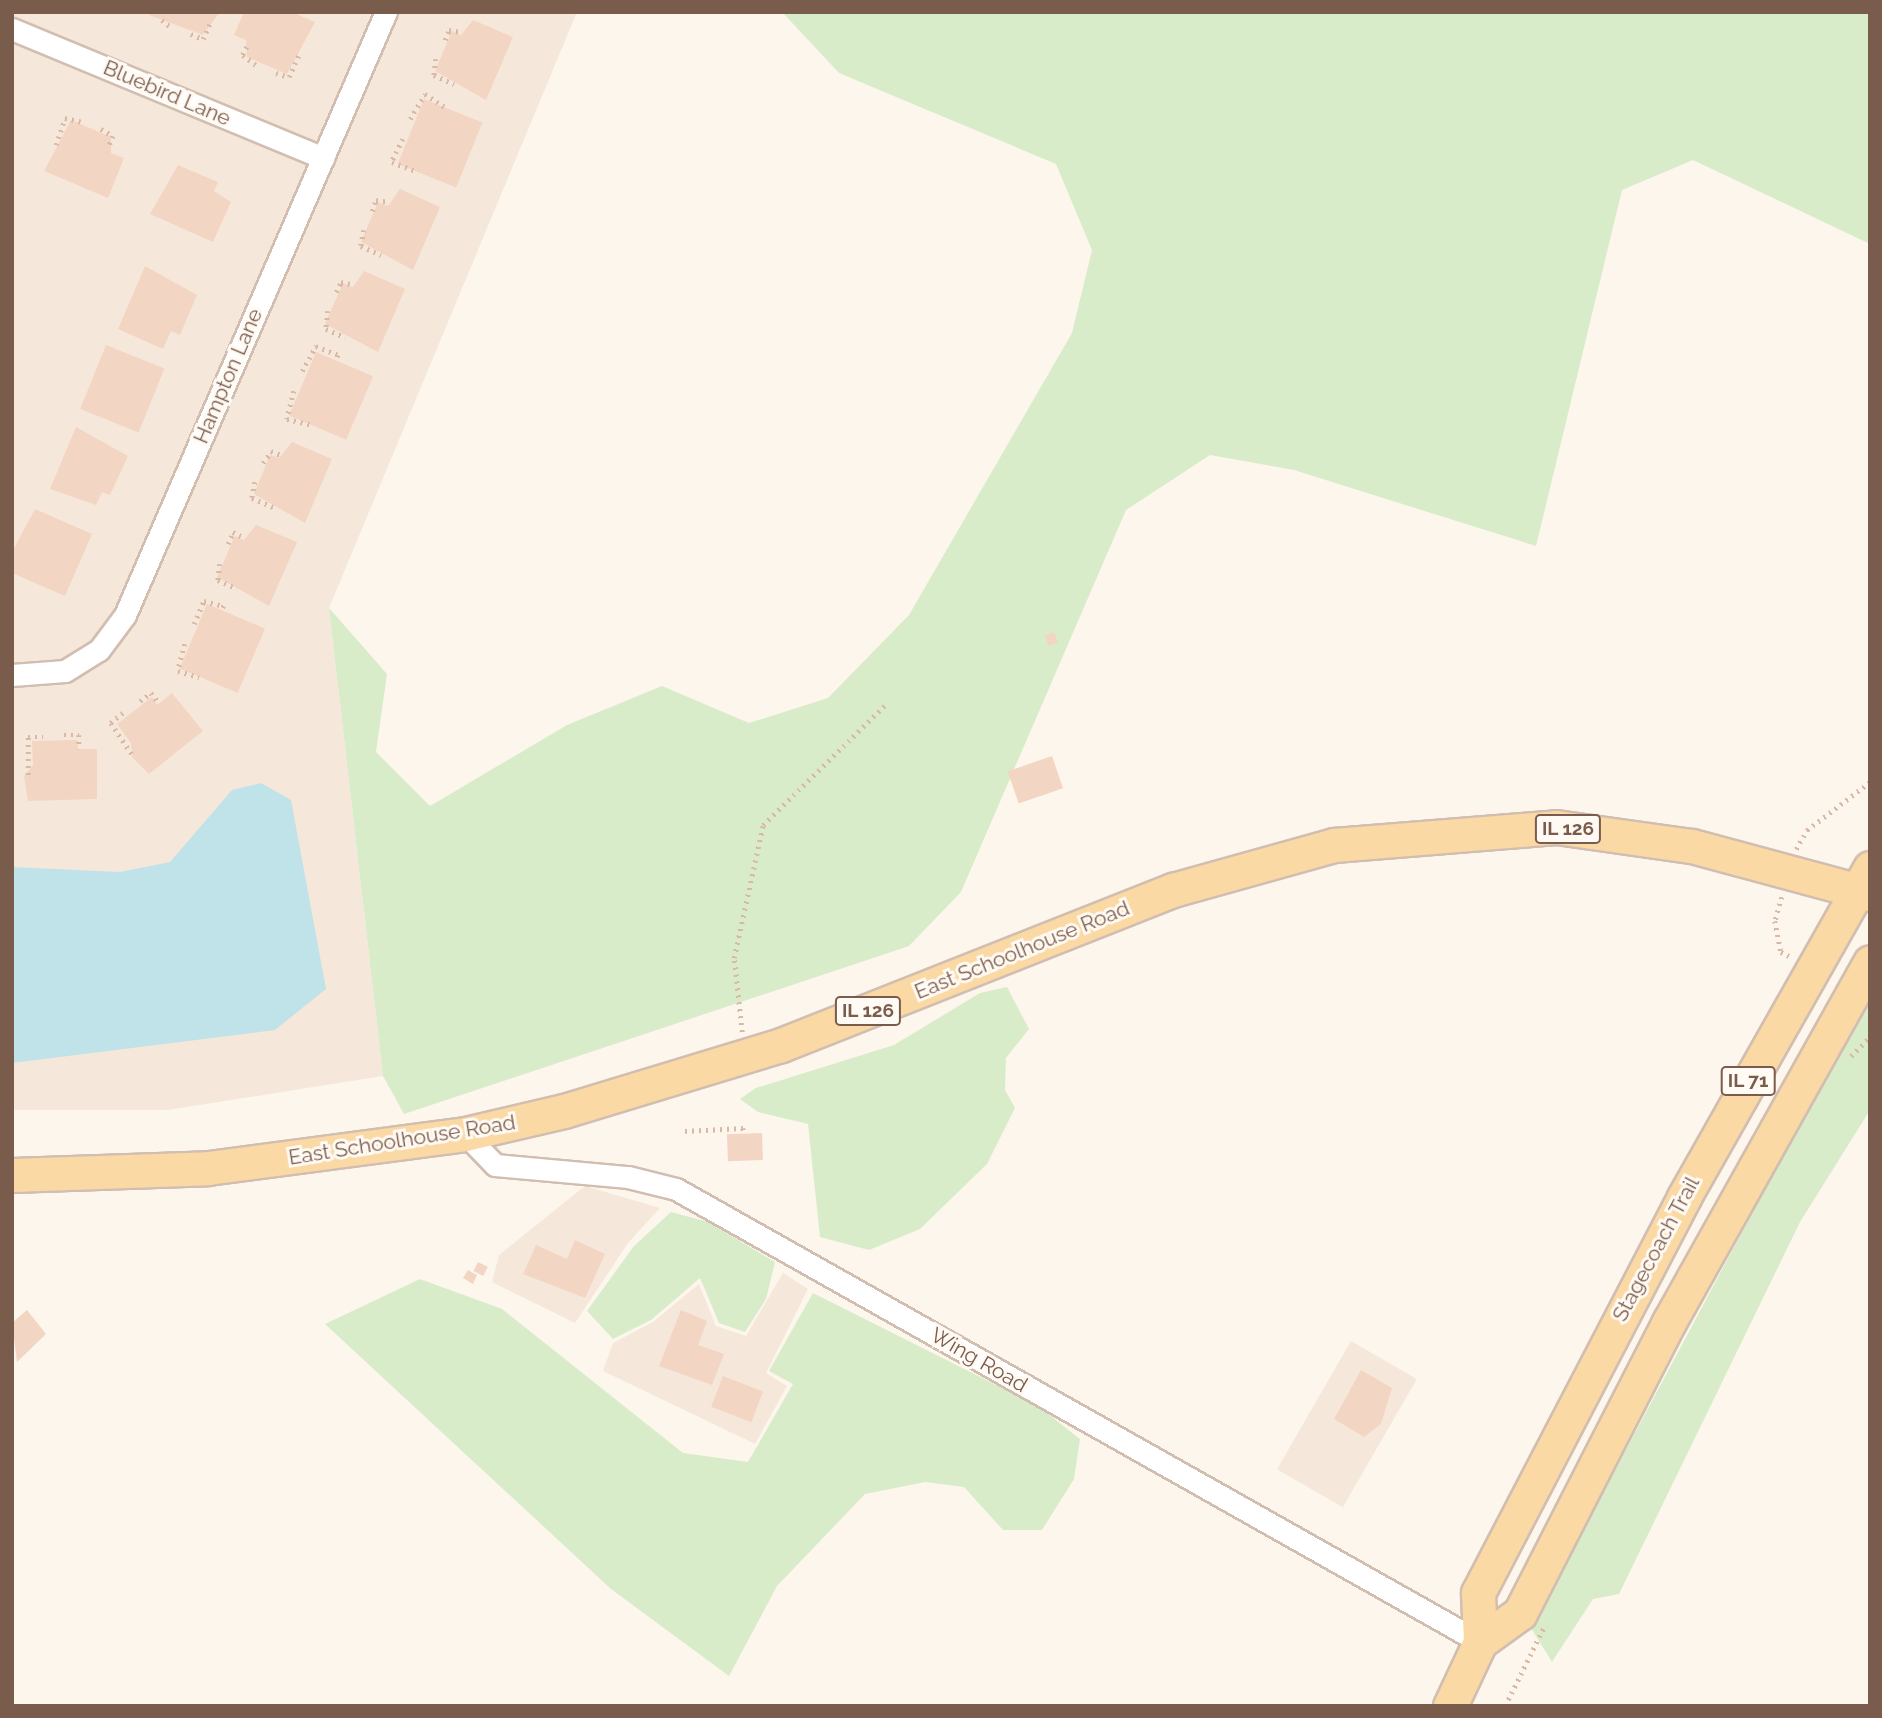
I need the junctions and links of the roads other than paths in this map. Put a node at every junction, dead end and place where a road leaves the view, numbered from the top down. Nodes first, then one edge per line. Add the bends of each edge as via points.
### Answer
1 (386, 12) edge
2 (12, 29) edge
3 (323, 158) junction
4 (12, 675) edge
5 (1865, 884) edge
6 (1870, 962) edge
7 (465, 1134) junction
8 (12, 1175) edge
9 (1480, 1642) junction
10 (1450, 1706) edge

1 - 3 street, Hampton Lane
2 - 3 street, Bluebird Lane
3 - 4 street, Hampton Lane via 125,615 99,650 65,671
5 - 7 main road, East Schoolhouse Road / IL 126 via 1784,856 1556,827 1334,845 1173,890 745,1057
5 - 9 main road, Stagecoach Trail / IL 71 via 1684,1197 1478,1593
6 - 9 main road, Stagecoach Trail / IL 71 via 1669,1322 1520,1614
7 - 8 main road, East Schoolhouse Road / IL 126 via 208,1168
7 - 9 street, Wing Road via 495,1165 628,1177 676,1189
9 - 10 main road, Stagecoach Trail / IL 71

